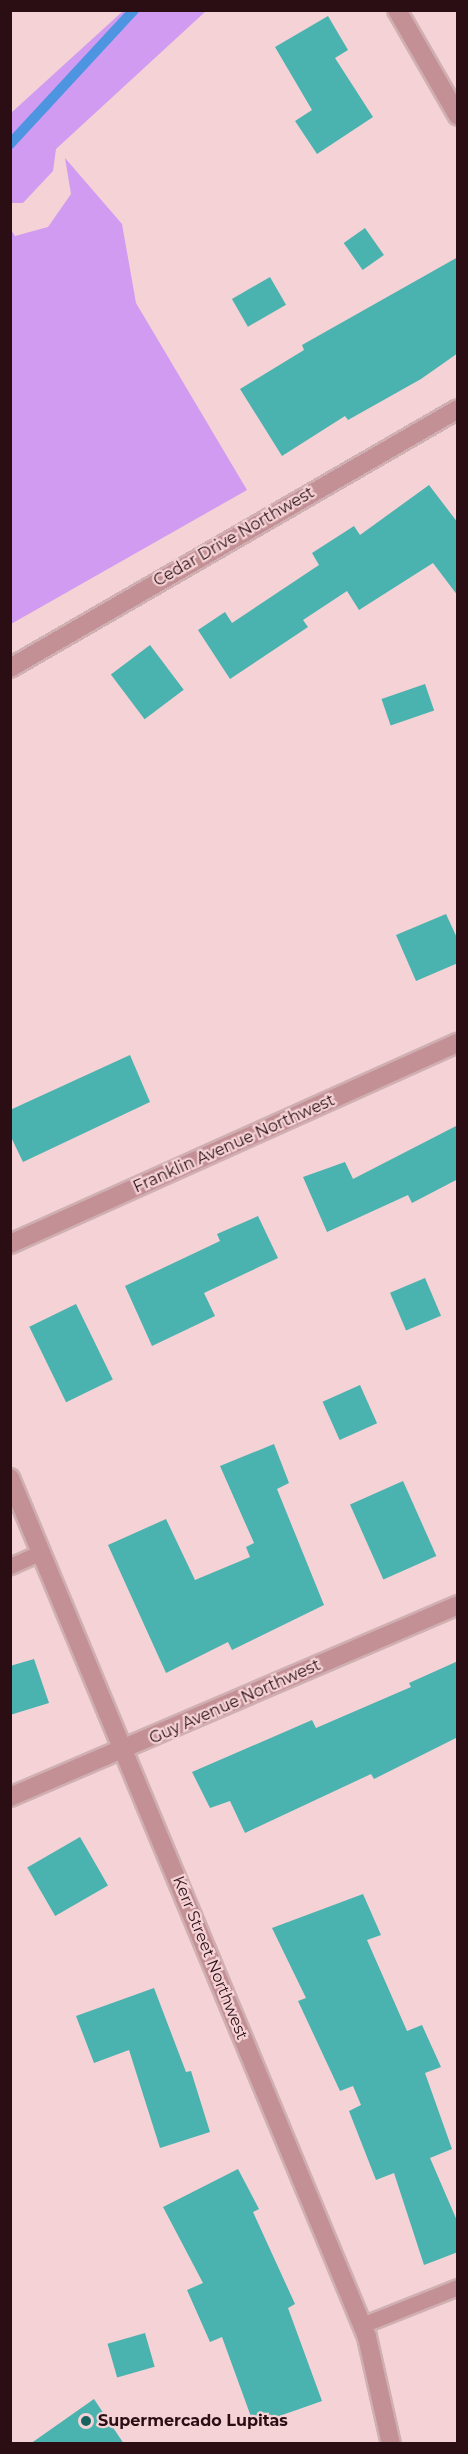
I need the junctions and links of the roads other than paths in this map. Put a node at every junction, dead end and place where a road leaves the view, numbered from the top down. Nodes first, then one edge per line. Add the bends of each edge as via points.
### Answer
1 (397, 10) edge
2 (458, 116) edge
3 (458, 409) edge
4 (10, 668) edge
5 (458, 1043) edge
6 (10, 1244) edge
7 (10, 1478) edge
8 (41, 1552) junction
9 (10, 1566) edge
10 (458, 1605) edge
11 (125, 1750) junction
12 (10, 1797) edge
13 (458, 2287) edge
14 (362, 2325) junction
15 (391, 2444) edge

1 - 2 street
3 - 4 street, Cedar Drive Northwest
5 - 6 street, Franklin Avenue Northwest
7 - 8 street, Kerr Street Northwest
8 - 9 lane
8 - 11 street, Kerr Street Northwest
10 - 11 street, Guy Avenue Northwest
11 - 12 street, Guy Avenue Northwest
11 - 14 street, Kerr Street Northwest
13 - 14 lane
14 - 15 street, Kerr Street Northwest

